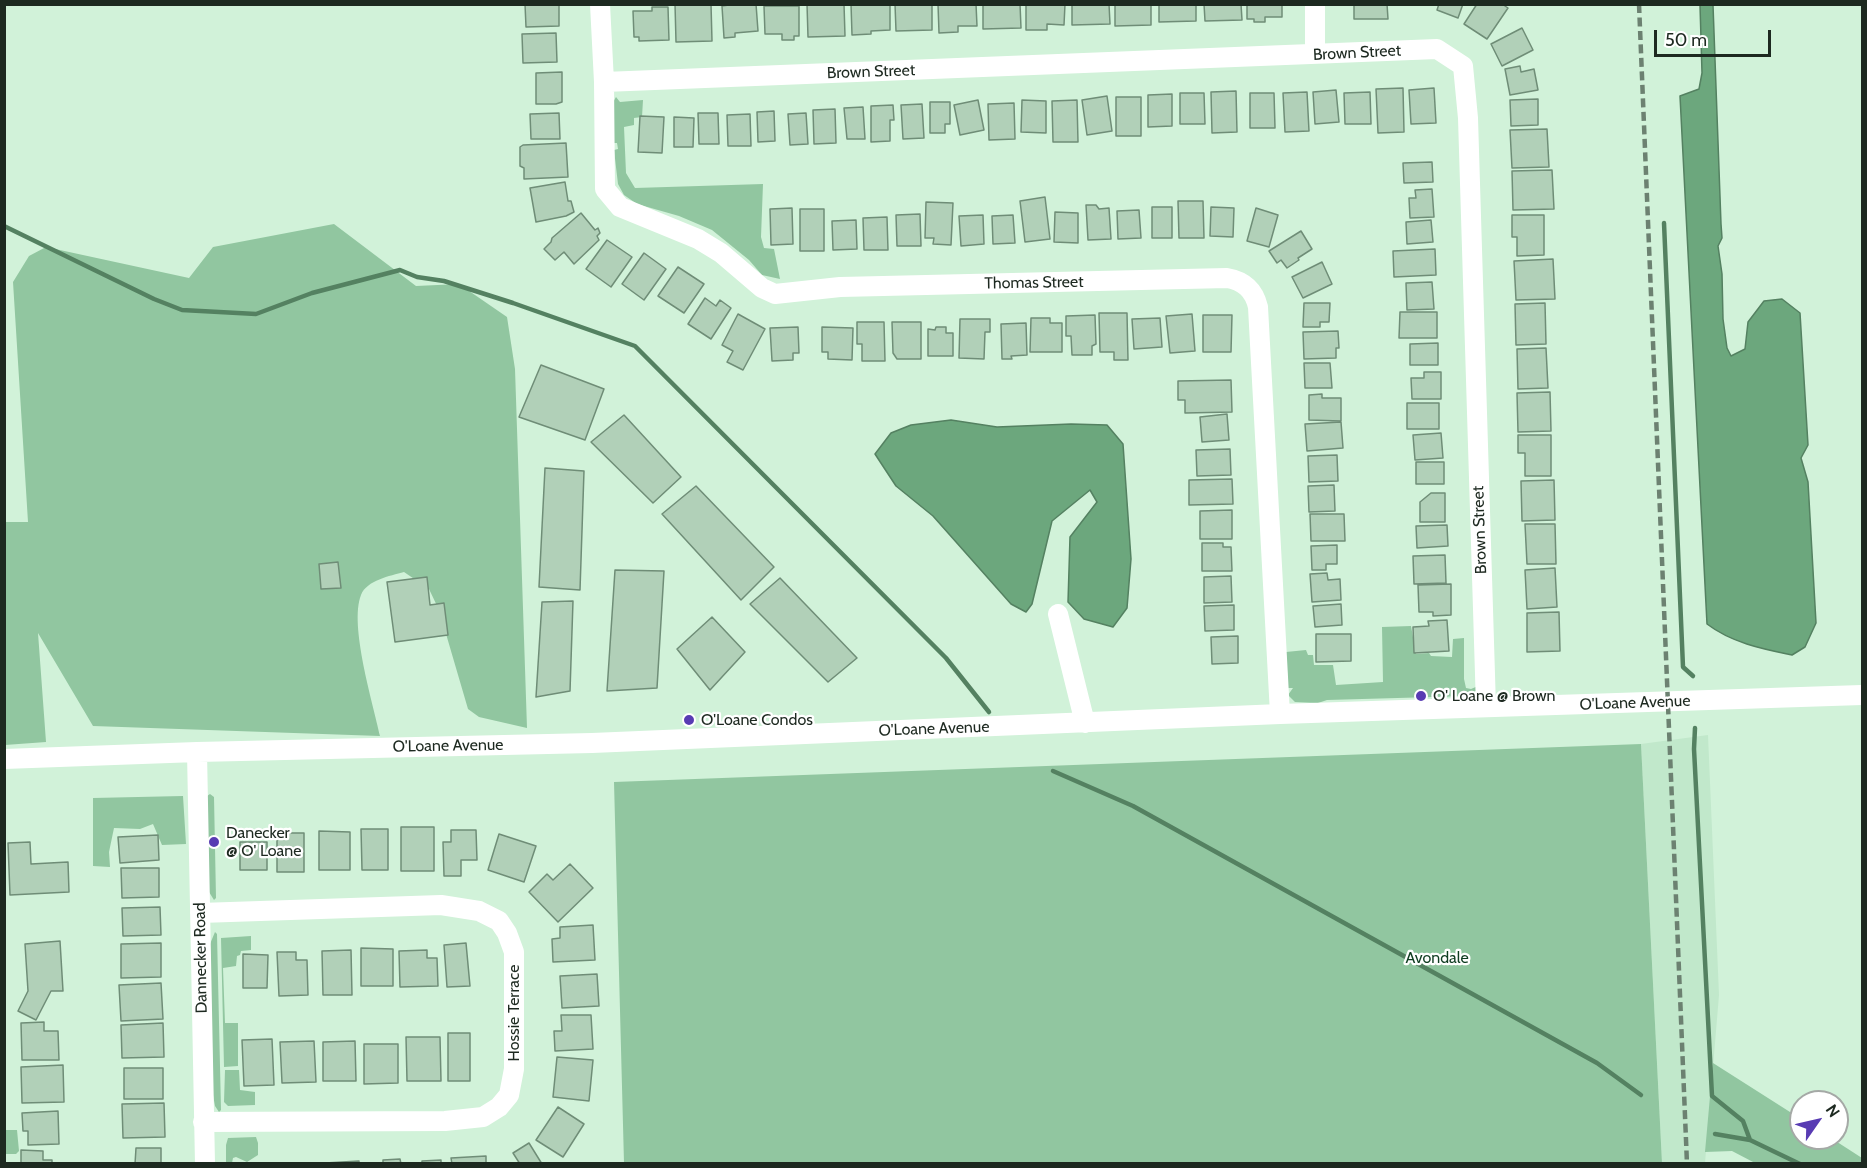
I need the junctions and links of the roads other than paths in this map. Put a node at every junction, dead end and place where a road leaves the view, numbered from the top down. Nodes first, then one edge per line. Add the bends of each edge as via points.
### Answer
1 (600, 4) edge
2 (1315, 4) edge
3 (1315, 54) junction
4 (604, 82) junction
5 (1058, 614) dead end
6 (1863, 695) edge
7 (1486, 708) junction
8 (1280, 714) junction
9 (1085, 723) junction
10 (197, 752) junction
11 (4, 759) edge
12 (200, 913) junction
13 (203, 1122) junction
14 (205, 1164) edge

1 - 4 street, Thomas Street
2 - 3 street
3 - 4 street, Brown Street
3 - 7 street, Brown Street via 1437,49 1463,66 1468,118
4 - 8 street, Thomas Street via 604,179 612,199 630,212 698,239 775,294 840,287 1227,278 1248,287 1258,307
5 - 9 street
6 - 7 street, O'Loane Avenue
7 - 8 street, O'Loane Avenue
8 - 9 street, O'Loane Avenue
9 - 10 street, O'Loane Avenue via 592,743
10 - 11 street, O'Loane Avenue
10 - 12 street, Dannecker Road
12 - 13 street, Dannecker Road
12 - 13 street, Hossie Terrace via 441,905 480,911 499,921 514,952 514,1069 509,1095 483,1117
13 - 14 street, Dannecker Road

